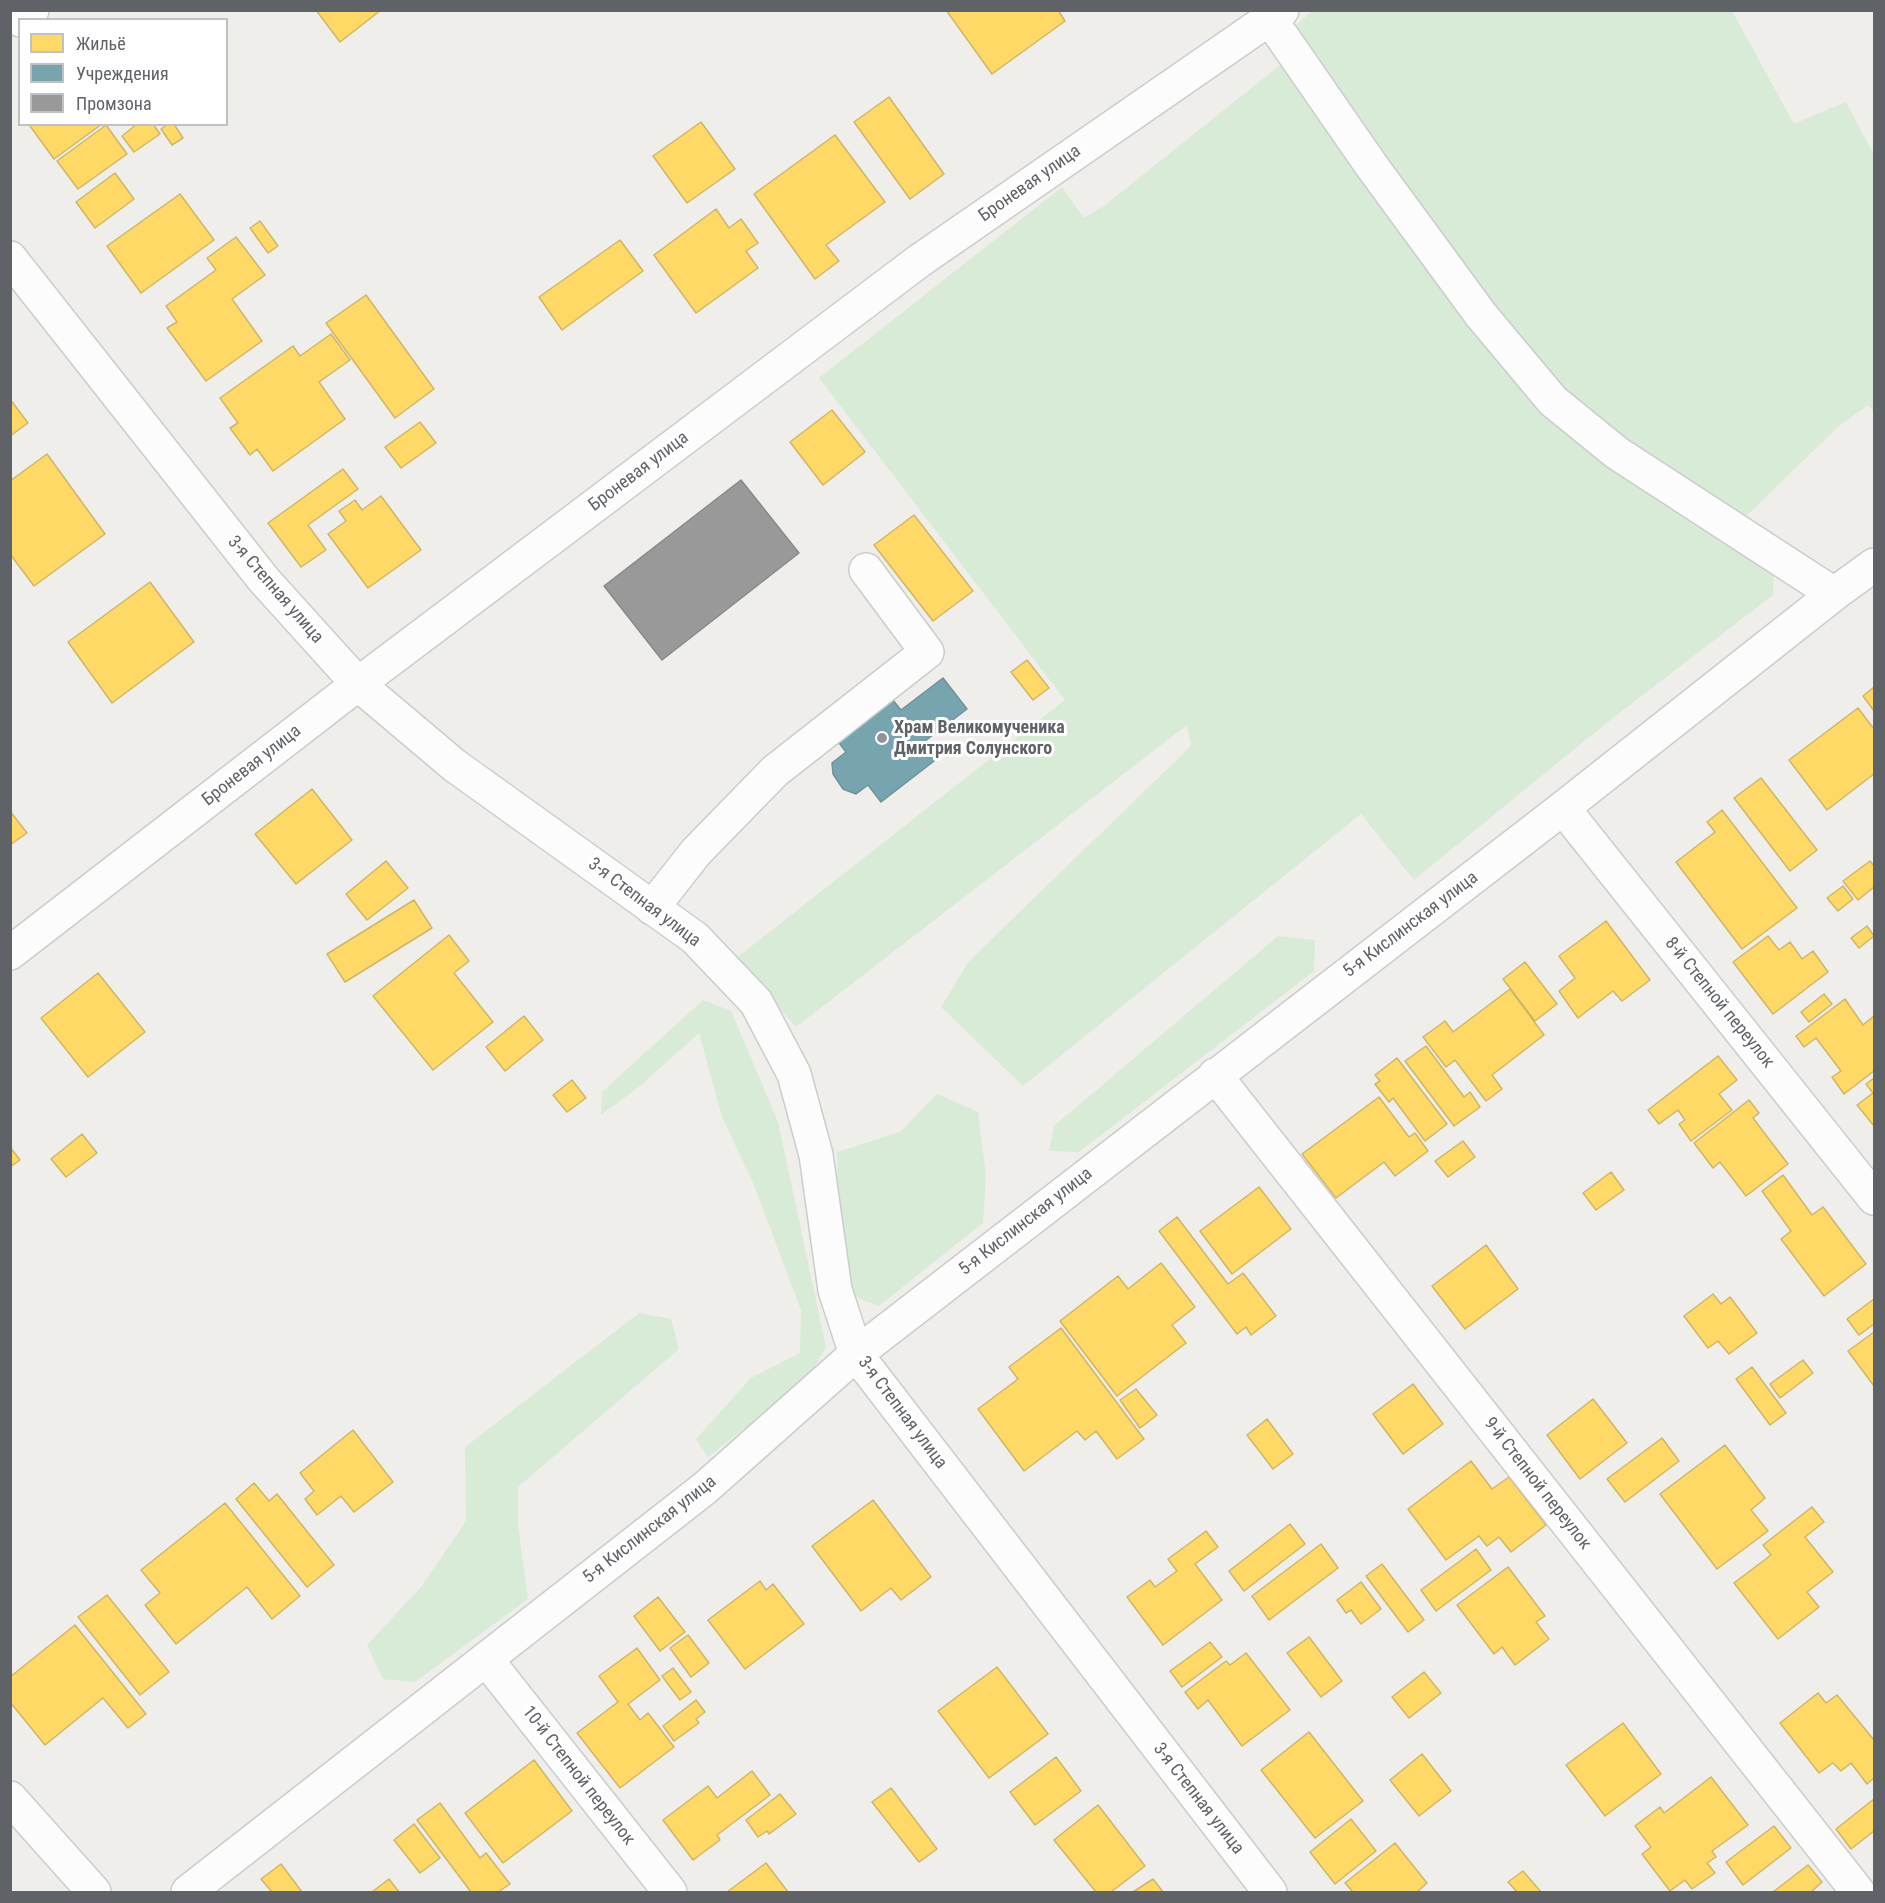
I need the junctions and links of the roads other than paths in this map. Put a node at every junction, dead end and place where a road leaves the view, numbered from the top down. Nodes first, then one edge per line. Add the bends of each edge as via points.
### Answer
1 (1276, 15) edge
2 (10, 258) edge
3 (1875, 565) edge
4 (866, 570) dead end
5 (1834, 594) junction
6 (358, 684) junction
7 (1563, 808) junction
8 (652, 908) junction
9 (10, 953) edge
10 (1215, 1075) junction
11 (1875, 1198) edge
12 (856, 1354) junction
13 (486, 1659) junction
14 (10, 1798) edge
15 (94, 1893) edge
16 (188, 1893) edge
17 (670, 1893) edge
18 (1270, 1893) edge
19 (1858, 1893) edge

1 - 5 street via 1371,165 1480,315 1553,401 1617,453
1 - 6 street, Броневая улица via 919,261
2 - 6 street, 3-я Степная улица via 264,580
3 - 5 street, 5-я Кислинская улица
4 - 8 street via 927,652 775,771 696,852
5 - 7 street, 5-я Кислинская улица
6 - 8 street, 3-я Степная улица via 453,765
6 - 9 street, Броневая улица
7 - 10 street, 5-я Кислинская улица
7 - 11 street, 8-й Степной переулок
8 - 12 street, 3-я Степная улица via 695,938 756,1002 794,1074 816,1155 835,1290
10 - 12 street, 5-я Кислинская улица
10 - 19 street, 9-й Степной переулок
12 - 13 street, 5-я Кислинская улица via 705,1488
12 - 18 street, 3-я Степная улица
13 - 16 street, 5-я Кислинская улица
13 - 17 street, 10-й Степной переулок
14 - 15 street

